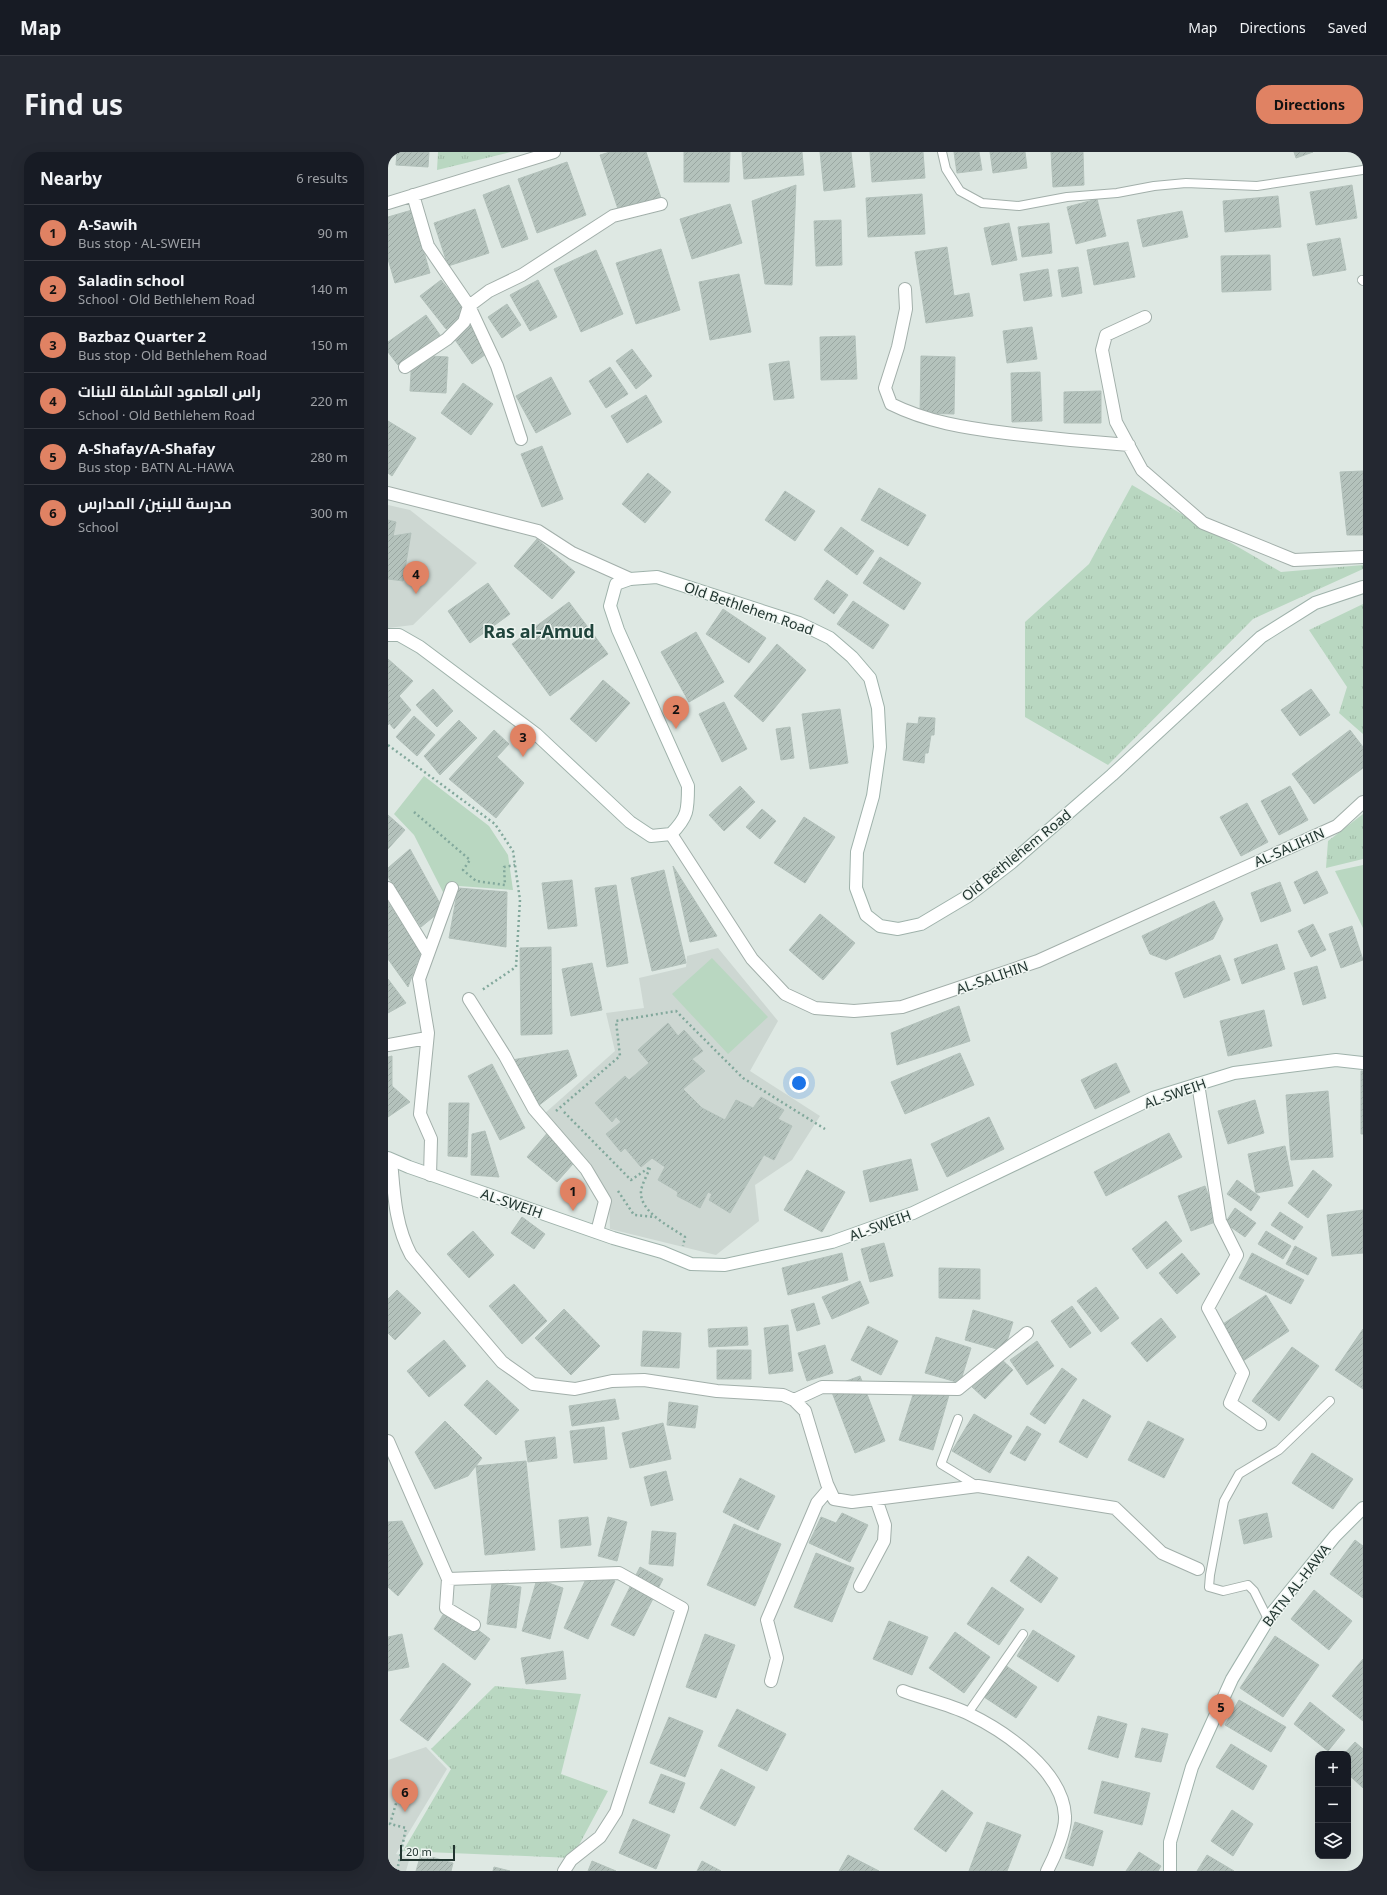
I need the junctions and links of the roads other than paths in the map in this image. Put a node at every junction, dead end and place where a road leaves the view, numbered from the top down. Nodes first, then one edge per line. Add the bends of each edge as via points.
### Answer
1 (554, 152) edge
2 (942, 152) edge
3 (1363, 170) edge
4 (413, 195) junction
5 (388, 203) edge
6 (661, 204) dead end
7 (905, 289) dead end
8 (469, 306) junction
9 (1145, 317) dead end
10 (405, 367) dead end
11 (521, 439) dead end
12 (1128, 445) junction
13 (388, 493) edge
14 (1363, 557) edge
15 (630, 579) junction
16 (1363, 587) edge
17 (388, 635) edge
18 (1363, 802) edge
19 (671, 834) junction
20 (388, 888) edge
21 (452, 888) dead end
22 (428, 953) junction
23 (469, 999) road end
24 (427, 1038) junction
25 (388, 1045) edge
26 (1363, 1063) edge
27 (1198, 1084) junction
28 (389, 1159) edge
29 (430, 1175) junction
30 (597, 1232) junction
31 (1027, 1333) dead end
32 (794, 1400) junction
33 (1330, 1401) dead end
34 (958, 1419) dead end
35 (1260, 1424) dead end
36 (388, 1442) edge
37 (978, 1486) junction
38 (829, 1489) junction
39 (876, 1499) junction
40 (1363, 1508) edge
41 (1198, 1570) dead end
42 (448, 1579) junction
43 (860, 1586) dead end
44 (1268, 1619) junction
45 (474, 1625) dead end
46 (1023, 1634) dead end
47 (771, 1681) dead end
48 (903, 1691) dead end
49 (968, 1713) junction
50 (564, 1871) edge
51 (1047, 1871) edge
52 (1170, 1871) edge

1 - 4 street
2 - 3 lane via 946,169 960,191 982,203 1019,206 1154,186 1186,183 1258,186
4 - 5 street
4 - 8 street via 428,246
6 - 8 street via 613,216 522,276 488,291
7 - 12 street via 906,309 903,324 885,388 891,404 906,412 954,426 1058,440
8 - 10 street via 464,322 447,339
8 - 11 street via 497,366
9 - 12 street via 1106,335 1102,350 1116,422
12 - 14 street via 1142,470 1203,523 1294,560
13 - 15 street via 538,530 572,553
15 - 16 street, Old Bethlehem Road via 657,577 800,623 830,638 852,657 870,678 878,708 880,747 872,796 857,852 856,888 866,915 880,926 898,929 921,924 968,896 1011,863 1112,775 1261,637 1314,603
15 - 19 street, Old Bethlehem Road via 616,584 610,606 618,630 688,786 688,804 684,821
17 - 19 street via 399,635 420,646 536,734 630,822 651,836
18 - 19 street, AL-SALIHIN via 1337,826 1038,961 902,1007 854,1011 815,1008 785,994 752,959
20 - 22 street
21 - 22 street
22 - 24 street via 419,979
23 - 30 street via 534,1109 586,1168 605,1201
24 - 25 street
24 - 29 street via 420,1114 431,1139
26 - 27 street, AL-SWEIH via 1336,1060 1286,1065 1234,1074
27 - 30 street, AL-SWEIH via 1153,1098 913,1213 832,1242 725,1265 691,1264 662,1252
27 - 35 street via 1220,1221 1238,1255 1208,1308 1243,1373 1230,1403
28 - 29 street, AL-SWEIH
28 - 32 street via 395,1212 403,1239 412,1254 502,1362 533,1384 575,1389 612,1381 644,1380 717,1391 783,1395
29 - 30 street, AL-SWEIH
31 - 32 street via 958,1389 822,1387
32 - 38 street via 804,1411
33 - 44 lane via 1279,1450 1239,1474 1224,1500 1210,1587 1223,1591 1248,1585 1254,1591
34 - 37 lane via 941,1464
36 - 42 street
37 - 39 street
37 - 41 street via 1115,1508 1162,1553
38 - 39 street via 834,1499 852,1502
38 - 47 street via 818,1503 767,1620 777,1658
39 - 43 street via 885,1525 884,1541
40 - 44 street, BATN AL-HAWA via 1335,1536
42 - 45 street via 446,1608
42 - 50 street via 619,1574 682,1608 616,1812 600,1837 571,1860
44 - 52 street, BATN AL-HAWA via 1232,1679 1192,1767 1170,1842
46 - 49 lane
48 - 49 street
49 - 51 street via 1006,1735 1050,1776 1060,1796 1065,1817 1061,1836

